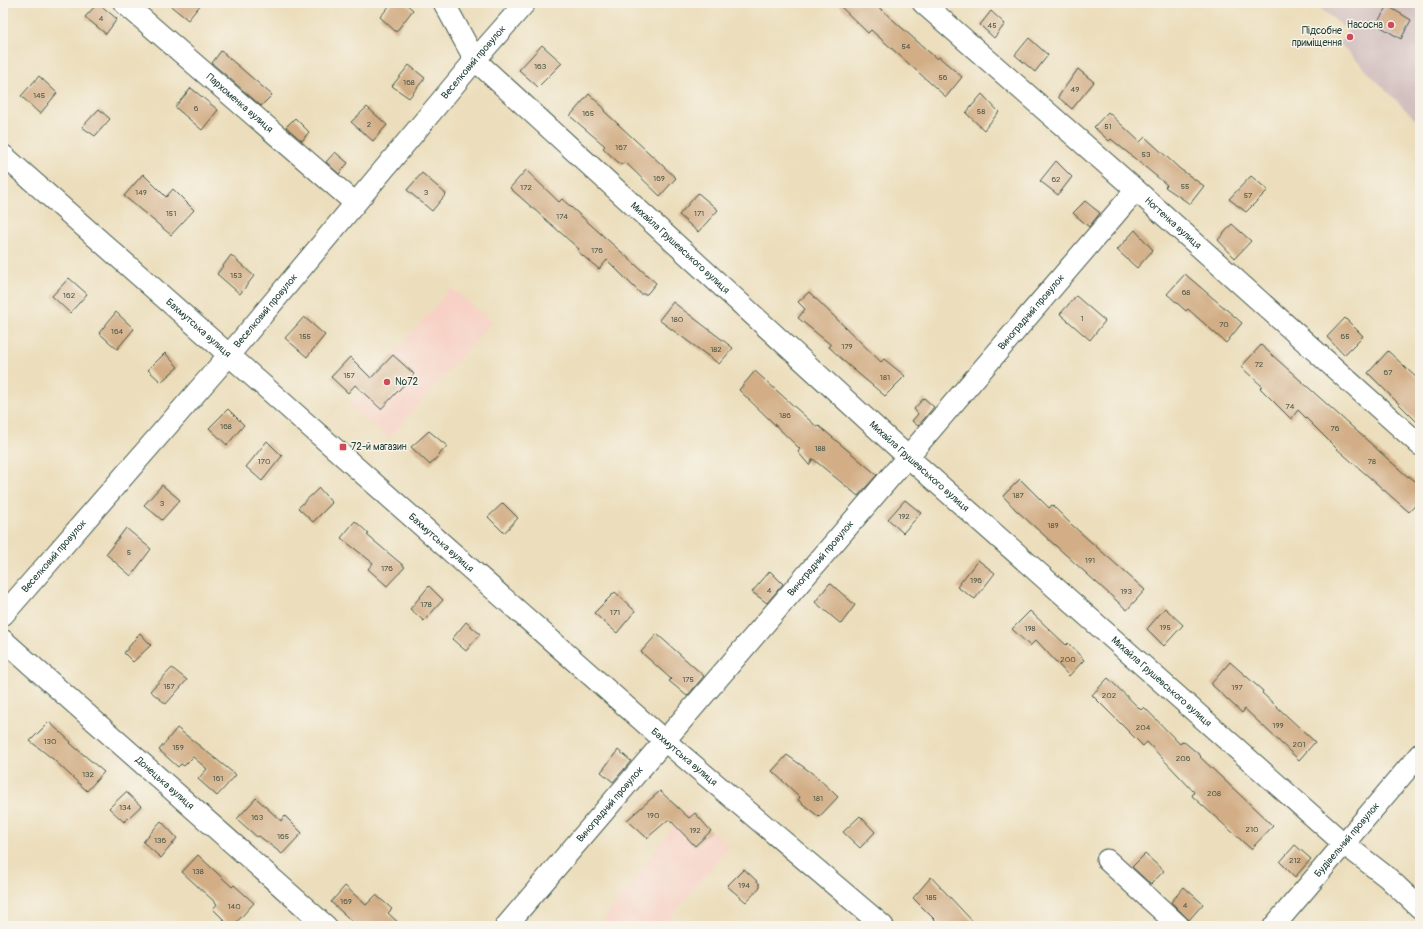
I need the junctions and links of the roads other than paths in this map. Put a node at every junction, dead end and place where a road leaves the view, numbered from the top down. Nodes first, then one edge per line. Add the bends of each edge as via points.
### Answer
1 (124, 3) edge
2 (444, 3) edge
3 (525, 3) edge
4 (923, 3) edge
5 (475, 60) junction
6 (3, 155) edge
7 (1136, 190) junction
8 (354, 204) junction
9 (229, 355) junction
10 (1420, 445) edge
11 (908, 457) junction
12 (3, 615) edge
13 (3, 640) edge
14 (665, 741) junction
15 (1420, 754) edge
16 (1343, 843) junction
17 (1107, 860) dead end
18 (1420, 908) edge
19 (326, 926) edge
20 (506, 926) edge
21 (883, 926) edge
22 (1178, 926) edge
23 (1274, 926) edge

1 - 8 street, Пархоменка вулиця
2 - 5 street, Михайла Грушевського вулиця
3 - 5 street, Веселковий провулок
4 - 7 street, Ногтенка вулиця
5 - 8 street, Веселковий провулок
5 - 11 street, Михайла Грушевського вулиця
6 - 9 street, Бахмутська вулиця
7 - 10 street, Ногтенка вулиця
7 - 11 street, Виноградний провулок
8 - 9 street, Веселковий провулок
9 - 12 street, Веселковий провулок
9 - 14 street, Бахмутська вулиця
11 - 14 street, Виноградний провулок
11 - 16 street, Михайла Грушевського вулиця
13 - 19 street, Донецька вулиця
14 - 20 street, Виноградний провулок
14 - 21 street, Бахмутська вулиця
15 - 16 street, Будівельний провулок
16 - 18 street, Михайла Грушевського вулиця via 1388,878
16 - 23 street, Будівельний провулок
17 - 22 street

